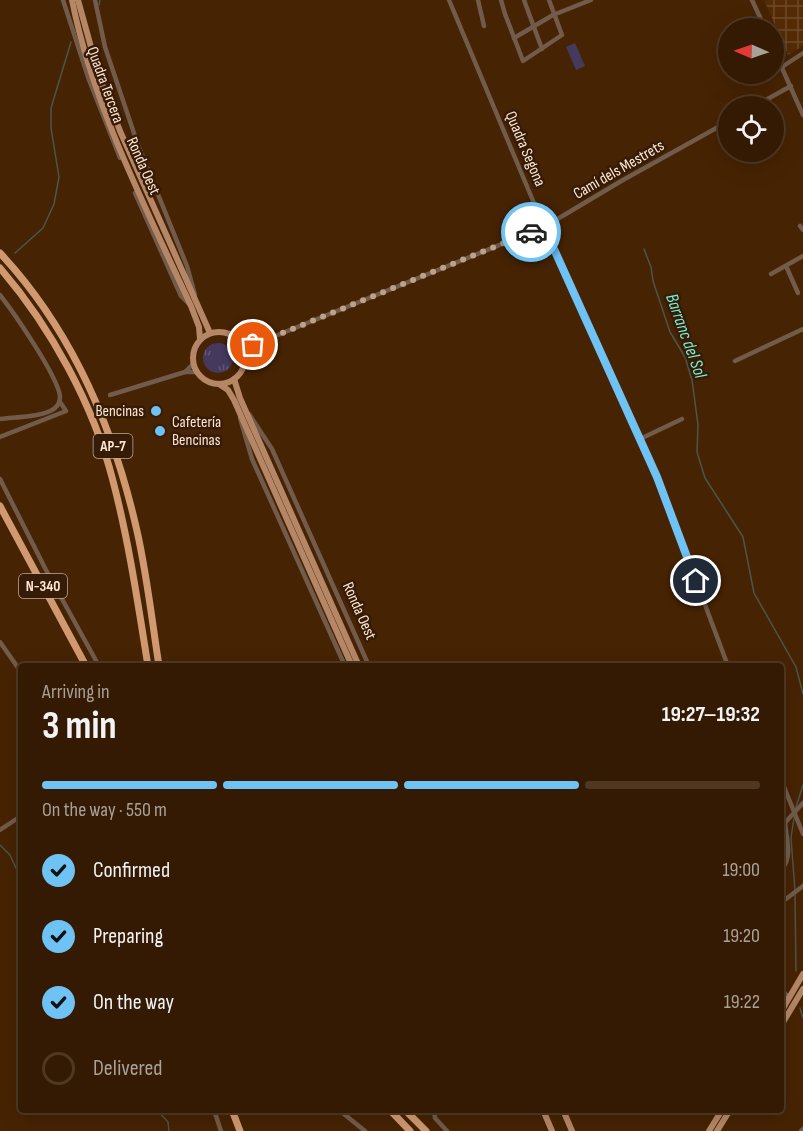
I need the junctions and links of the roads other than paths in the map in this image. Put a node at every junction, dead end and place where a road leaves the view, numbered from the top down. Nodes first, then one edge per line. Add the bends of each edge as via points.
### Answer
1 (63, 0) edge
2 (72, 0) edge
3 (78, 0) edge
4 (95, 0) edge
5 (449, 0) edge
6 (478, 0) edge
7 (501, 0) edge
8 (524, 0) edge
9 (549, 0) edge
10 (591, 0) edge
11 (752, 0) edge
12 (553, 15) junction
13 (760, 18) edge
14 (484, 26) dead end
15 (534, 26) junction
16 (514, 38) junction
17 (542, 49) junction
18 (803, 53) edge
19 (784, 66) edge
20 (784, 71) edge
21 (791, 86) junction
22 (773, 96) edge
23 (803, 115) edge
24 (718, 128) edge
25 (544, 227) junction
26 (0, 253) edge
27 (803, 256) edge
28 (786, 266) junction
29 (0, 268) edge
30 (771, 274) dead end
31 (798, 293) dead end
32 (0, 295) edge
33 (194, 305) junction
34 (803, 329) edge
35 (210, 333) junction
36 (200, 339) junction
37 (243, 349) junction
38 (735, 361) dead end
39 (193, 364) junction
40 (185, 372) junction
41 (196, 372) junction
42 (234, 379) junction
43 (219, 384) junction
44 (110, 395) dead end
45 (60, 402) junction
46 (241, 408) junction
47 (0, 419) edge
48 (682, 419) dead end
49 (0, 437) edge
50 (640, 438) junction
51 (0, 479) edge
52 (0, 506) edge
53 (0, 642) edge
54 (84, 663) edge
55 (97, 663) edge
56 (147, 663) edge
57 (159, 663) edge
58 (344, 663) edge
59 (351, 663) edge
60 (358, 663) edge
61 (368, 663) edge
62 (727, 663) edge
63 (18, 668) edge
64 (784, 787) edge
65 (803, 803) edge
66 (795, 812) junction
67 (18, 818) edge
68 (784, 823) edge
69 (0, 830) edge
70 (784, 830) edge
71 (803, 834) edge
72 (784, 866) edge
73 (802, 886) edge
74 (784, 900) edge
75 (803, 974) edge
76 (803, 989) edge
77 (784, 992) edge
78 (789, 998) junction
79 (784, 1007) edge
80 (784, 1021) edge
81 (215, 1113) edge
82 (233, 1113) edge
83 (343, 1113) edge
84 (393, 1113) edge
85 (408, 1113) edge
86 (434, 1113) edge
87 (544, 1113) edge
88 (564, 1113) edge
89 (720, 1113) edge
90 (728, 1113) edge
91 (221, 1131) edge
92 (240, 1131) edge
93 (365, 1131) edge
94 (410, 1131) edge
95 (426, 1131) edge
96 (447, 1131) edge
97 (552, 1131) edge
98 (572, 1131) edge
99 (709, 1131) edge
100 (717, 1131) edge

1 - 33 street, Quadra Tercera via 110,134 181,296
2 - 33 main road, Ronda Oest via 114,133
3 - 33 main road, Ronda Oest via 92,55 120,131
4 - 33 street, Ronda Oest via 105,47 138,145 187,266
5 - 25 street, Quadra Segona
6 - 14 street
7 - 16 street
8 - 15 street
9 - 12 street
10 - 12 street
11 - 13 street
12 - 15 street
12 - 17 street via 562,35
15 - 16 street
15 - 17 street
16 - 17 street via 524,61
18 - 19 street
20 - 21 street
21 - 22 street
21 - 23 street
24 - 25 street, Camí dels Mestrets
25 - 37 street, Camí dels Mestrets
25 - 50 street, Quadra Segona
26 - 57 highway, AP-7 via 50,315 107,427 138,533
27 - 28 street
28 - 30 street
28 - 31 street
29 - 56 highway, AP-7 via 39,320 72,376 96,430 113,479 126,536
32 - 45 street via 45,363 58,388
33 - 35 main road, Ronda Oest
33 - 36 main road, Ronda Oest
34 - 38 street
35 - 36 main road
35 - 37 main road via 228,333
36 - 39 main road via 193,351
37 - 42 main road via 244,363
39 - 40 street
39 - 41 main road
40 - 41 street
40 - 44 street
41 - 43 main road
42 - 43 main road
42 - 46 main road, Ronda Oest
43 - 46 main road, Ronda Oest
45 - 47 street via 45,413
45 - 49 street via 66,411
46 - 58 street, Ronda Oest via 252,459
46 - 59 main road, Ronda Oest
46 - 60 main road, Ronda Oest
46 - 61 street, Ronda Oest via 272,449
48 - 50 street
50 - 62 street, Quadra Segona
51 - 55 street
52 - 54 highway, N-340
53 - 63 street
64 - 66 street
65 - 66 street
66 - 68 street
66 - 71 street
67 - 69 street
70 - 72 street via 788,855
73 - 74 street
75 - 78 main road
76 - 80 main road
77 - 78 street
78 - 79 main road
81 - 91 street
82 - 92 highway
83 - 93 street
84 - 94 highway
85 - 95 highway
86 - 96 street
87 - 97 main road
88 - 98 main road
89 - 99 main road
90 - 100 main road

